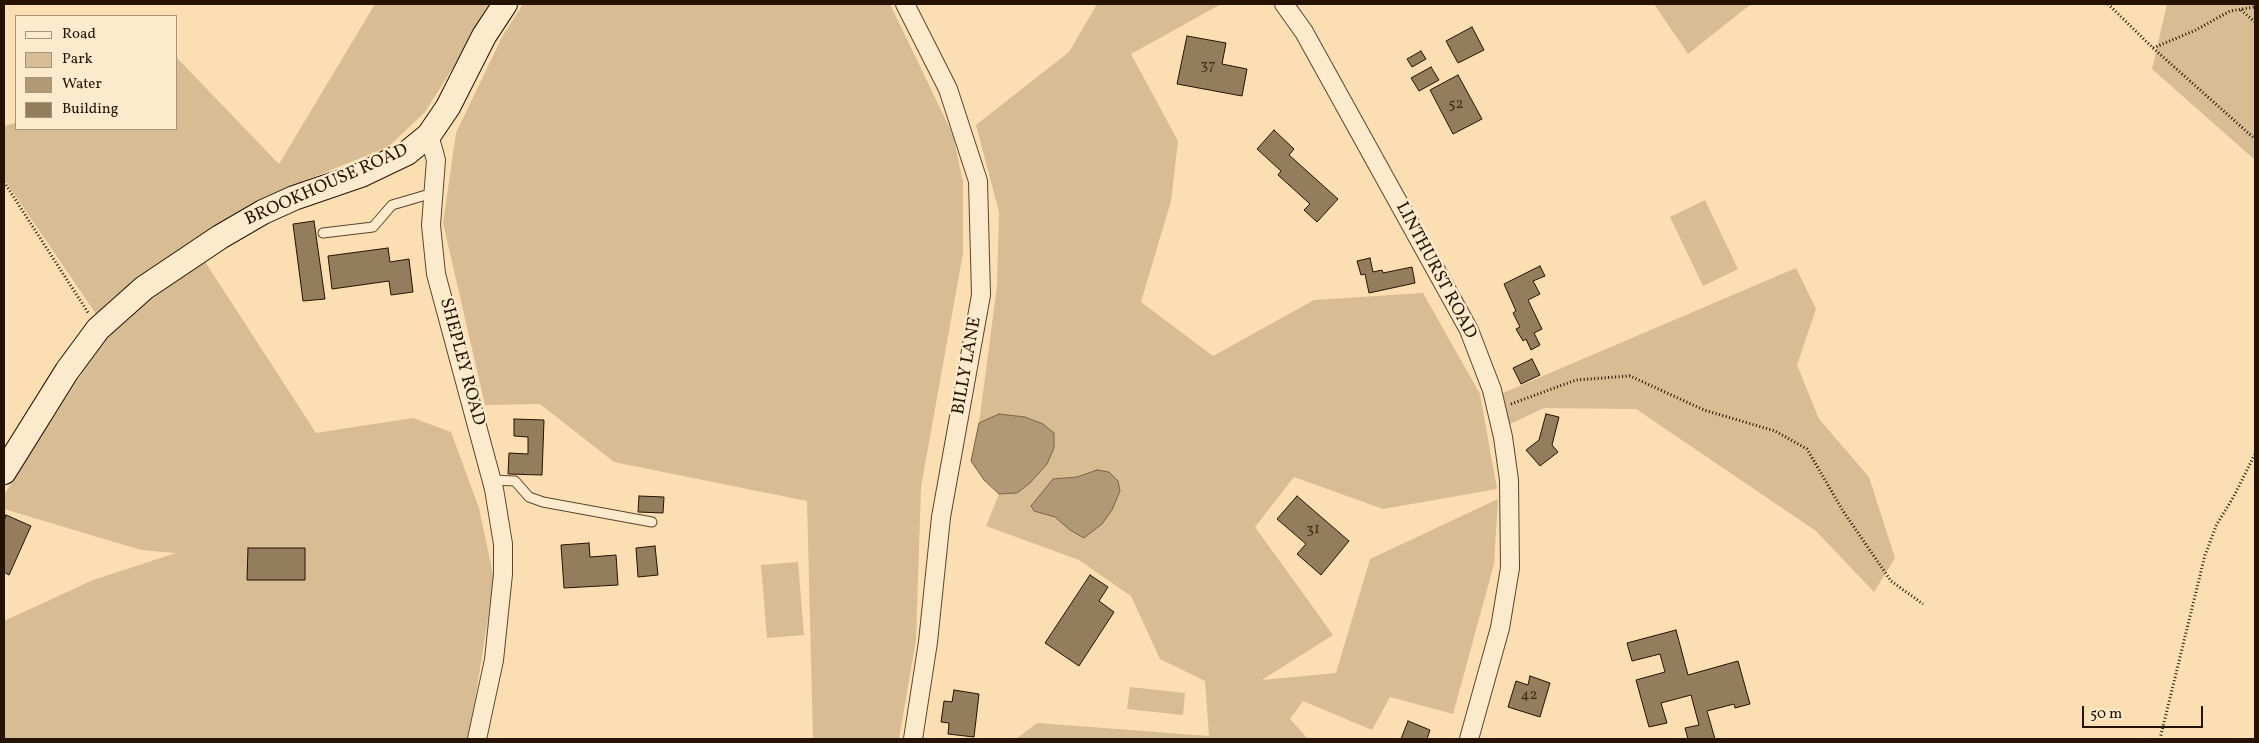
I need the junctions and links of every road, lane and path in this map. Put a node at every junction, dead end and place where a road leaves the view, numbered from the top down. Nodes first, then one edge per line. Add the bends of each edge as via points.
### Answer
1 (505, 4) edge
2 (905, 4) edge
3 (1284, 4) edge
4 (2108, 4) edge
5 (2255, 7) edge
6 (2240, 10) junction
7 (2255, 22) edge
8 (2153, 48) junction
9 (428, 135) junction
10 (2255, 139) edge
11 (4, 182) edge
12 (433, 193) junction
13 (323, 233) dead end
14 (98, 329) junction
15 (1497, 409) junction
16 (2255, 454) edge
17 (4, 472) edge
18 (491, 480) junction
19 (652, 522) dead end
20 (1923, 604) dead end
21 (477, 739) edge
22 (913, 739) edge
23 (1469, 739) edge
24 (2160, 739) edge

1 - 9 street via 484,36 448,107
2 - 22 street, BILLY LANE via 948,89 978,181 981,295 941,517 928,642
3 - 15 street, LINTHURST ROAD via 1304,32 1469,330
4 - 8 path
5 - 6 path
6 - 7 path
6 - 8 path via 2230,11
8 - 10 path
9 - 12 street, SHEPLEY ROAD via 436,160
9 - 14 street, BROOKHOUSE ROAD via 407,153 361,175 271,208 220,237 144,288
11 - 14 path
12 - 13 lane via 392,205 373,227
12 - 18 street, SHEPLEY ROAD via 431,225 436,274
14 - 17 street, BROOKHOUSE ROAD via 67,371
15 - 20 path via 1576,380 1630,376 1704,410 1775,431 1807,449 1843,511 1891,581
15 - 23 street, LINTHURST ROAD via 1509,480 1510,568 1500,628
16 - 24 path via 2217,524 2206,555
18 - 19 lane via 515,481 529,497 543,502
18 - 21 street, SHEPLEY ROAD via 503,544 503,574 494,660

